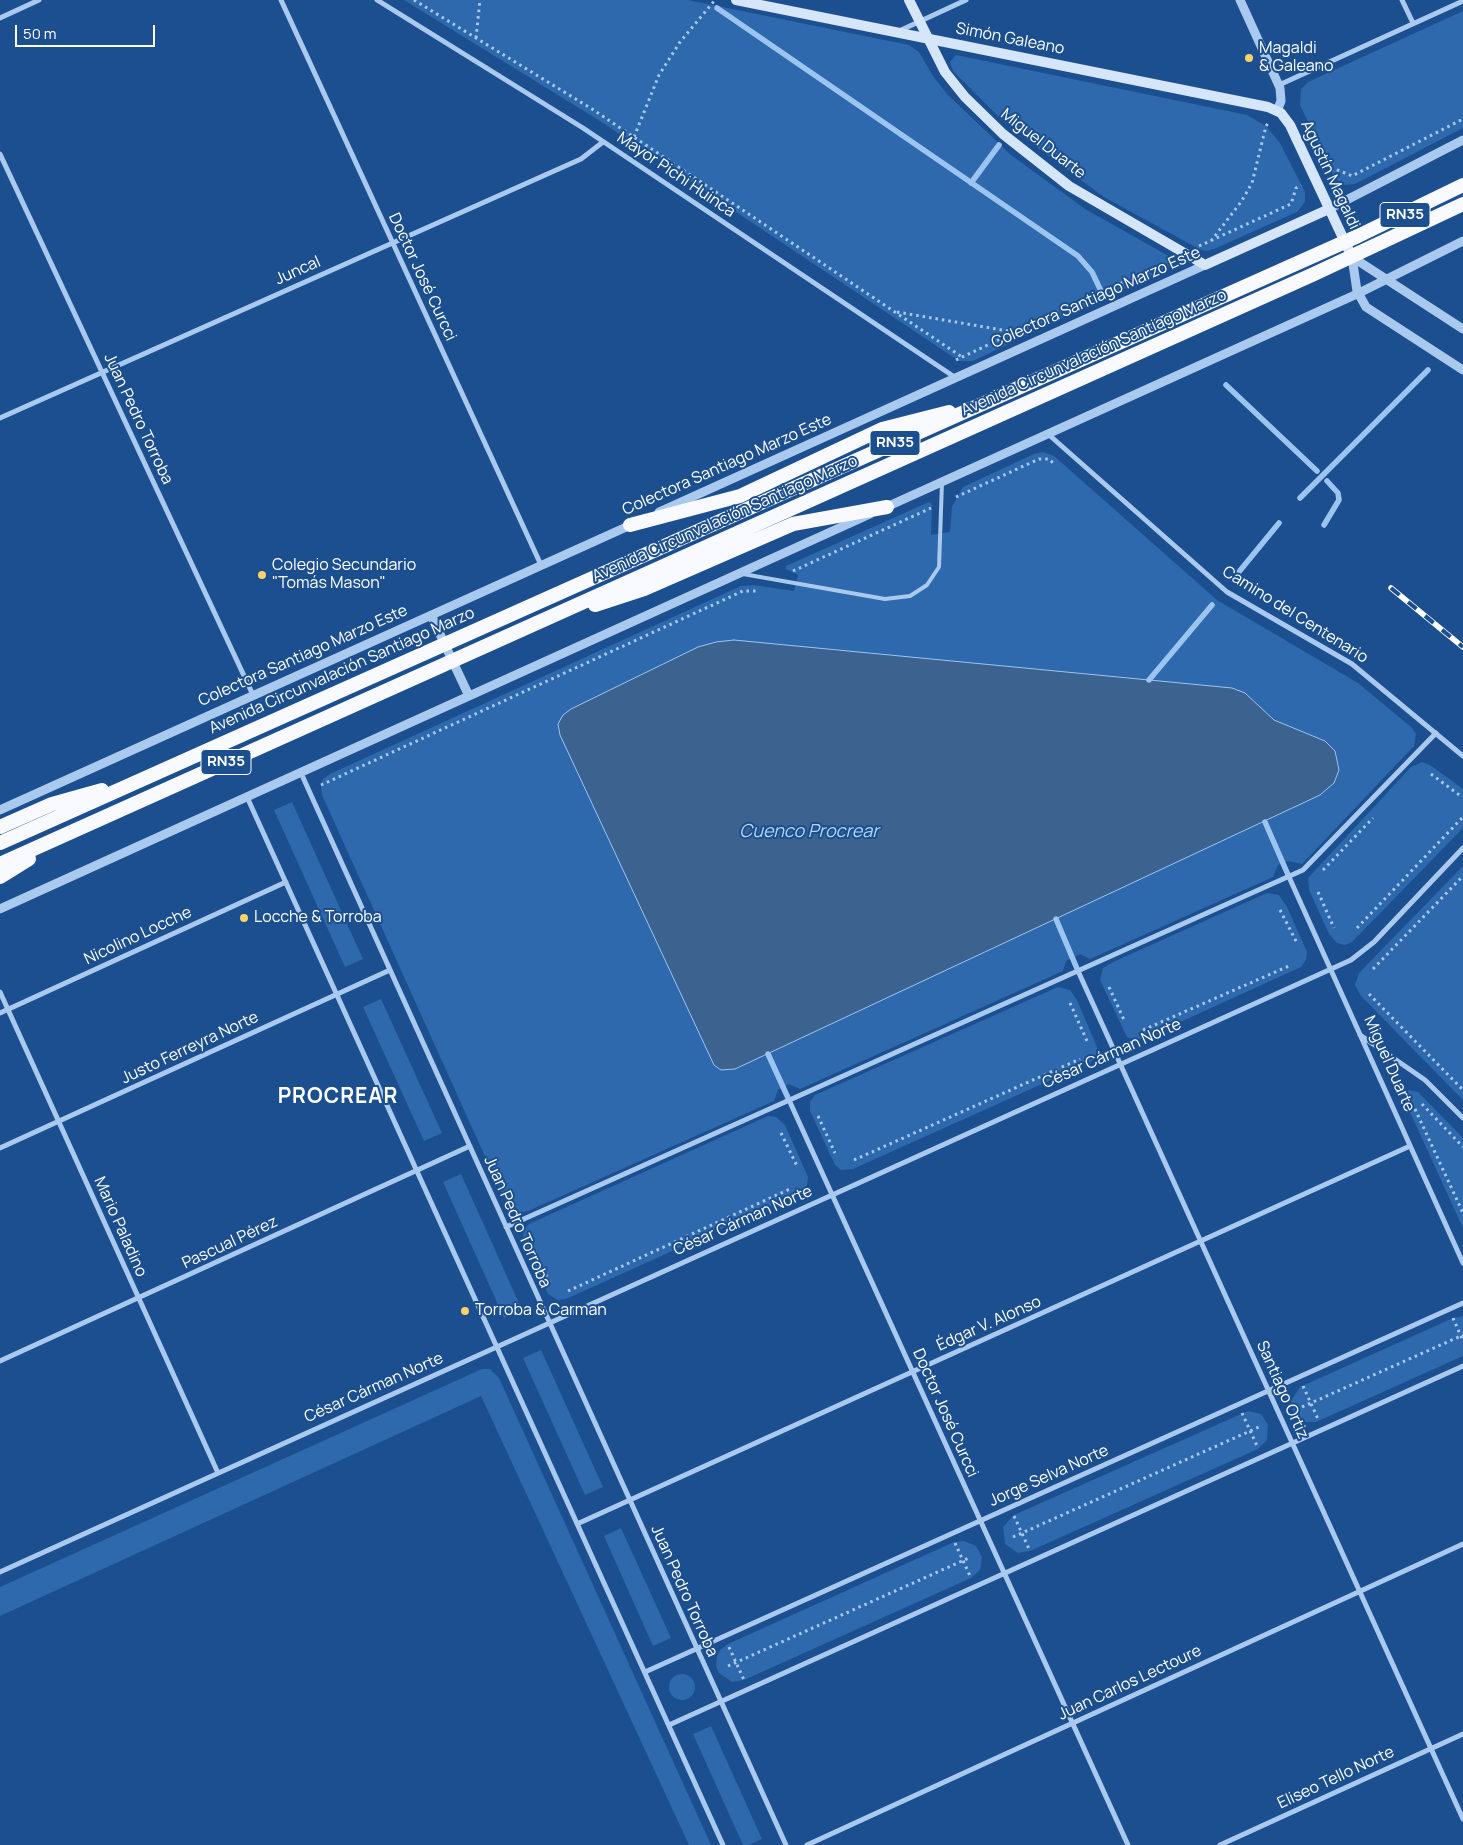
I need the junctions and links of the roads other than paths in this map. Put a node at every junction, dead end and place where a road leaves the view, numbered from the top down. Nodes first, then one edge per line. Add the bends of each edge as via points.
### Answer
1 (39, 0) edge
2 (281, 0) edge
3 (377, 0) edge
4 (736, 0) edge
5 (910, 0) edge
6 (966, 0) edge
7 (1240, 0) edge
8 (1402, 0) edge
9 (1463, 0) edge
10 (0, 18) edge
11 (919, 21) junction
12 (1413, 23) junction
13 (896, 32) junction
14 (927, 38) junction
15 (1278, 85) junction
16 (1277, 111) junction
17 (1463, 140) edge
18 (603, 142) junction
19 (0, 154) edge
20 (1463, 185) edge
21 (1463, 204) edge
22 (1329, 209) junction
23 (1463, 241) edge
24 (1345, 242) junction
25 (393, 243) junction
26 (1352, 257) junction
27 (1205, 265) junction
28 (1387, 280) junction
29 (1358, 294) junction
30 (1463, 329) edge
31 (1463, 370) edge
32 (102, 372) junction
33 (956, 378) junction
34 (982, 404) junction
35 (0, 418) edge
36 (1048, 434) junction
37 (942, 482) junction
38 (887, 507) junction
39 (630, 525) junction
40 (541, 565) junction
41 (739, 574) junction
42 (431, 615) junction
43 (537, 623) junction
44 (445, 644) junction
45 (453, 661) junction
46 (253, 695) junction
47 (469, 696) junction
48 (1436, 733) junction
49 (1463, 756) edge
50 (301, 773) junction
51 (141, 780) junction
52 (247, 797) junction
53 (0, 810) edge
54 (87, 825) junction
55 (0, 827) edge
56 (0, 843) edge
57 (1463, 848) edge
58 (0, 864) edge
59 (1289, 876) junction
60 (0, 877) edge
61 (286, 882) junction
62 (0, 909) edge
63 (1330, 969) junction
64 (390, 970) junction
65 (1078, 971) junction
66 (0, 992) edge
67 (337, 994) junction
68 (8, 1009) junction
69 (0, 1012) edge
70 (1360, 1035) junction
71 (1120, 1064) junction
72 (789, 1100) junction
73 (1463, 1118) edge
74 (59, 1122) junction
75 (470, 1146) junction
76 (1410, 1146) junction
77 (0, 1148) edge
78 (417, 1170) junction
79 (832, 1194) junction
80 (506, 1227) junction
81 (1201, 1241) junction
82 (1463, 1263) edge
83 (139, 1298) junction
84 (1463, 1303) edge
85 (549, 1322) junction
86 (497, 1346) junction
87 (0, 1361) edge
88 (1463, 1366) edge
89 (913, 1372) junction
90 (1269, 1391) junction
91 (1292, 1443) junction
92 (218, 1473) junction
93 (630, 1500) junction
94 (980, 1521) junction
95 (578, 1524) junction
96 (1463, 1544) edge
97 (0, 1572) edge
98 (1004, 1573) junction
99 (1360, 1592) junction
100 (697, 1649) junction
101 (645, 1672) junction
102 (721, 1702) junction
103 (1072, 1723) junction
104 (668, 1725) junction
105 (1463, 1734) edge
106 (1431, 1748) junction
107 (1463, 1819) edge
108 (723, 1845) edge
109 (786, 1845) edge
110 (807, 1845) edge
111 (1128, 1845) edge
112 (1220, 1845) edge

1 - 10 street
2 - 25 street, Doctor José Curcci
3 - 18 street, Mayor Pichi Huinca
4 - 13 main road, Simón Galeano
5 - 11 main road, Miguel Duarte
6 - 11 street
7 - 15 street
8 - 12 street
9 - 12 street
11 - 13 street
11 - 14 main road, Miguel Duarte
12 - 15 street
13 - 14 main road, Simón Galeano
14 - 16 main road, Simón Galeano via 1259,104
14 - 27 main road, Miguel Duarte via 940,66 960,91 1025,152 1084,195
15 - 16 street via 1281,98
16 - 22 main road, Agustín Magaldi via 1290,125
17 - 22 street, Colectora Santiago Marzo Este
18 - 25 street, Juncal via 581,159
18 - 33 street, Mayor Pichi Huinca
19 - 32 street, Juan Pedro Torroba
20 - 24 highway, Avenida Circunvalación Santiago Marzo / RN35
21 - 26 highway, Avenida Circunvalación Santiago Marzo / RN35
22 - 24 main road, Agustín Magaldi
22 - 27 main road, Colectora Santiago Marzo Este
23 - 28 street
24 - 26 main road, Agustín Magaldi
24 - 34 highway, Avenida Circunvalación Santiago Marzo / RN35
25 - 32 street, Juncal
25 - 40 street, Doctor José Curcci
26 - 28 street
26 - 29 street
26 - 43 highway, Avenida Circunvalación Santiago Marzo / RN35
27 - 33 street, Colectora Santiago Marzo Este
28 - 29 street
28 - 30 street
29 - 31 street via 1368,309
29 - 36 street
32 - 35 street, Juncal
32 - 46 street, Juan Pedro Torroba
33 - 39 street, Colectora Santiago Marzo Este
34 - 39 highway via 882,429 740,496
34 - 44 highway, Avenida Circunvalación Santiago Marzo / RN35
36 - 37 street
36 - 48 street, Camino del Centenario via 1227,592 1352,664
37 - 38 street
37 - 41 lane via 939,567 927,585 910,596 885,599
38 - 41 street
38 - 43 highway via 793,524 644,589
39 - 40 street, Colectora Santiago Marzo Este
40 - 42 street, Colectora Santiago Marzo Este
41 - 47 street
42 - 44 street
42 - 46 street, Colectora Santiago Marzo Este
43 - 45 highway, Avenida Circunvalación Santiago Marzo / RN35
44 - 45 street
44 - 51 highway, Avenida Circunvalación Santiago Marzo / RN35
45 - 47 street
45 - 54 highway, Avenida Circunvalación Santiago Marzo / RN35
46 - 53 street, Colectora Santiago Marzo Este
47 - 50 street
48 - 49 street, Camino del Centenario
48 - 59 street via 1312,863
50 - 52 street
50 - 64 street, Juan Pedro Torroba
51 - 55 highway via 60,801
51 - 56 highway, Avenida Circunvalación Santiago Marzo / RN35
52 - 61 street
52 - 62 street
54 - 58 highway, Avenida Circunvalación Santiago Marzo / RN35
54 - 60 highway
57 - 63 street, César Cárman Norte via 1370,946 1356,957
59 - 63 street, Miguel Duarte
59 - 65 street
61 - 67 street
61 - 68 street, Nicolino Locche
63 - 70 street, Miguel Duarte
63 - 71 street, César Cárman Norte
64 - 67 street, Justo Ferreyra Norte
64 - 75 street, Juan Pedro Torroba
65 - 71 street, Santiago Ortiz
65 - 72 street
66 - 68 street, Mario Paladino
67 - 74 street, Justo Ferreyra Norte
67 - 78 street
68 - 69 street, Nicolino Locche
68 - 74 street, Mario Paladino
70 - 73 street via 1425,1080
70 - 76 street, Miguel Duarte
71 - 79 street, César Cárman Norte
71 - 81 street, Santiago Ortiz
72 - 79 street, Doctor José Curcci
72 - 80 street
74 - 77 street, Justo Ferreyra Norte
74 - 83 street, Mario Paladino
75 - 78 street, Pascual Pérez
75 - 80 street, Juan Pedro Torroba
76 - 81 street, Édgar V. Alonso
76 - 82 street, Miguel Duarte
78 - 83 street, Pascual Pérez
78 - 86 street
79 - 85 street, César Cárman Norte
79 - 89 street, Doctor José Curcci
80 - 85 street, Juan Pedro Torroba
81 - 89 street, Édgar V. Alonso
81 - 90 street, Santiago Ortiz
83 - 87 street, Pascual Pérez
83 - 92 street, Mario Paladino
84 - 90 street, Jorge Selva Norte
85 - 86 street, César Cárman Norte
85 - 93 street, Juan Pedro Torroba
86 - 92 street, César Cárman Norte
86 - 95 street
88 - 91 street
89 - 93 street, Édgar V. Alonso
89 - 94 street, Doctor José Curcci
90 - 91 street, Santiago Ortiz
90 - 94 street, Jorge Selva Norte
91 - 98 street
91 - 99 street, Santiago Ortiz
92 - 97 street, César Cárman Norte
93 - 95 street, Édgar V. Alonso
93 - 100 street, Juan Pedro Torroba
94 - 98 street, Doctor José Curcci
94 - 100 street, Jorge Selva Norte
95 - 101 street
96 - 99 street, Juan Carlos Lectoure
98 - 102 street
98 - 103 street, Doctor José Curcci
99 - 103 street, Juan Carlos Lectoure
99 - 106 street, Santiago Ortiz
100 - 101 street, Jorge Selva Norte
100 - 102 street, Juan Pedro Torroba
101 - 104 street
102 - 104 street
102 - 109 street, Juan Pedro Torroba
103 - 110 street, Juan Carlos Lectoure
103 - 111 street, Doctor José Curcci
104 - 108 street
105 - 106 street, Eliseo Tello Norte
106 - 107 street, Santiago Ortiz
106 - 112 street, Eliseo Tello Norte

